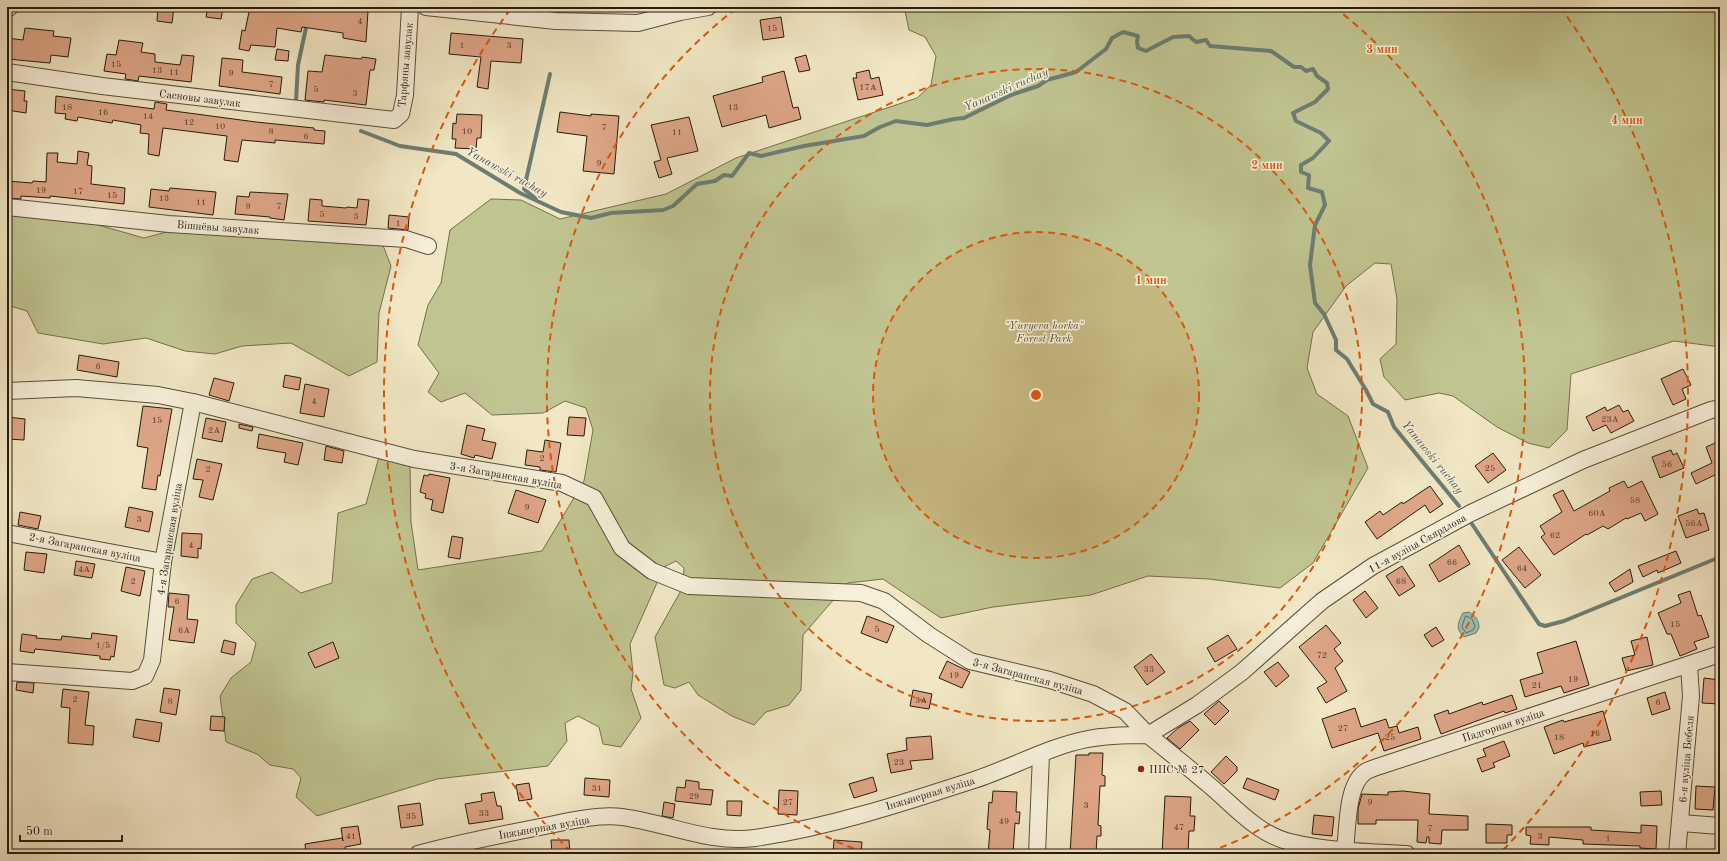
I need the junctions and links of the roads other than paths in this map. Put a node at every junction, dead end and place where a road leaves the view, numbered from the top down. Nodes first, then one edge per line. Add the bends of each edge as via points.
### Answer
1 (10, 7) edge
2 (410, 7) edge
3 (708, 7) edge
4 (436, 8) edge
5 (7, 9) edge
6 (7, 72) edge
7 (394, 120) joint
8 (7, 207) edge
9 (428, 246) dead end
10 (7, 391) edge
11 (194, 402) junction
12 (1720, 408) edge
13 (7, 533) edge
14 (163, 562) junction
15 (1720, 654) edge
16 (1688, 665) junction
17 (7, 672) edge
18 (1148, 735) junction
19 (1041, 754) junction
20 (1680, 823) junction
21 (1720, 826) edge
22 (1345, 850) junction
23 (418, 854) edge
24 (1037, 854) edge
25 (1407, 854) edge
26 (1677, 854) edge

1 - 5 street
2 - 7 street, Тарфяны завулак via 405,94 401,114
3 - 4 street via 638,23 556,21
6 - 7 street, Сасновы завулак via 102,86
8 - 9 street, Вішнёвы завулак via 169,224 406,239
10 - 11 street, 3-я Загаранская вуліца via 76,388 158,395
11 - 14 street, 4-я Загаранская вуліца
11 - 18 street, 3-я Загаранская вуліца via 414,458 562,483 594,498 622,548 652,570 689,586 860,593 884,601 929,635 970,661 1050,680 1093,694 1124,711
12 - 18 street, 11-я вуліца Свярдлова via 1583,460 1471,513 1373,566 1322,601 1242,672 1197,705
13 - 14 street, 2-я Загаранская вуліца
14 - 17 street, 4-я Загаранская вуліца via 152,660 145,676 132,681
15 - 16 street, Падгорная вуліца
16 - 20 street, 6-я вуліца Бебеля via 1691,696
16 - 22 street, Падгорная вуліца via 1365,772 1352,793
18 - 19 street, Інжынерная вуліца via 1087,739
18 - 22 street via 1268,834 1289,842
19 - 23 street, Інжынерная вуліца via 976,779 890,806 811,828 753,838 712,838 621,817 590,818 459,842
19 - 24 street
20 - 21 street
20 - 26 street, 6-я вуліца Бебеля
22 - 25 street

